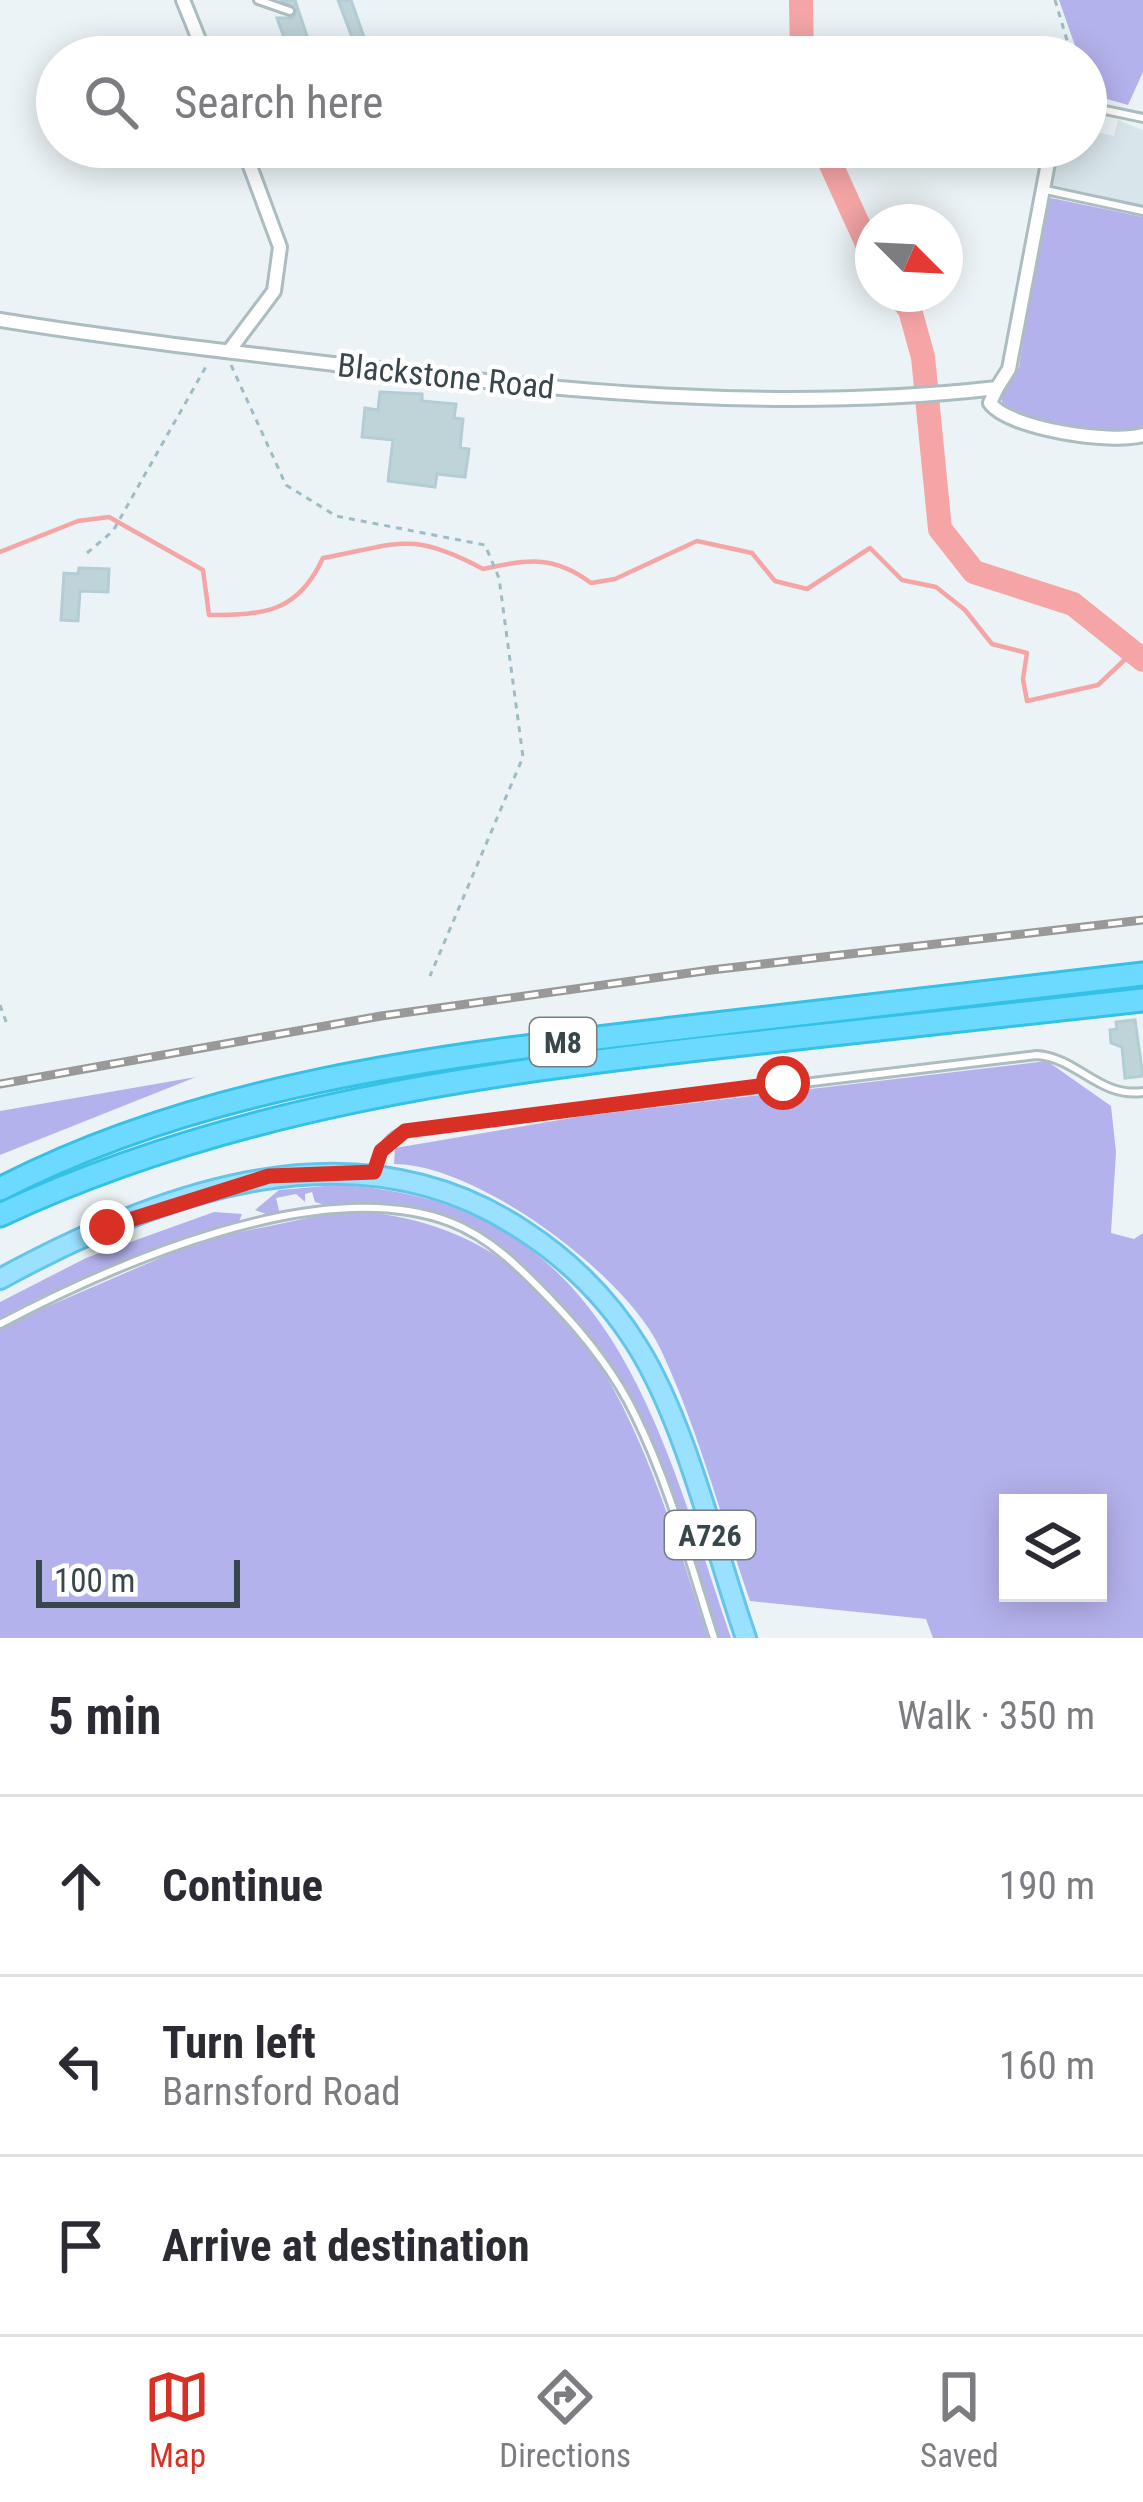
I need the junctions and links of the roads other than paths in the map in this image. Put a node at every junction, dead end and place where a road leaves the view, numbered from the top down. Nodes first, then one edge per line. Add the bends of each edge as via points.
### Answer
1 (182, 0) edge
2 (258, 0) edge
3 (290, 11) dead end
4 (197, 36) edge
5 (1107, 110) edge
6 (1143, 118) edge
7 (251, 168) edge
8 (1046, 168) edge
9 (1040, 189) junction
10 (1143, 211) edge
11 (0, 320) edge
12 (222, 350) junction
13 (997, 388) junction
14 (1143, 435) edge
15 (1143, 974) edge
16 (1143, 1000) edge
17 (1143, 1093) edge
18 (374, 1172) junction
19 (0, 1189) edge
20 (0, 1215) edge
21 (0, 1279) edge
22 (0, 1324) edge
23 (714, 1638) edge
24 (746, 1638) edge

1 - 4 street
2 - 3 lane
5 - 6 lane
7 - 12 street via 280,247 274,291
8 - 9 street
9 - 10 lane
9 - 13 street via 1009,370
11 - 12 street, Blackstone Road
12 - 13 street, Blackstone Road via 647,398 895,399
13 - 14 street via 990,403 999,415 1063,432
15 - 19 highway, M8 via 365,1073 182,1117
16 - 20 highway, M8 via 643,1055 381,1095 160,1150
17 - 18 lane via 1112,1091 1070,1063 1037,1055 405,1131 381,1151
18 - 21 main road, A726 via 296,1172 215,1190 107,1227
18 - 24 main road, A726 via 497,1214 554,1252 607,1304 666,1405
22 - 23 lane via 189,1240 352,1207 450,1222 521,1269 615,1376 665,1485

